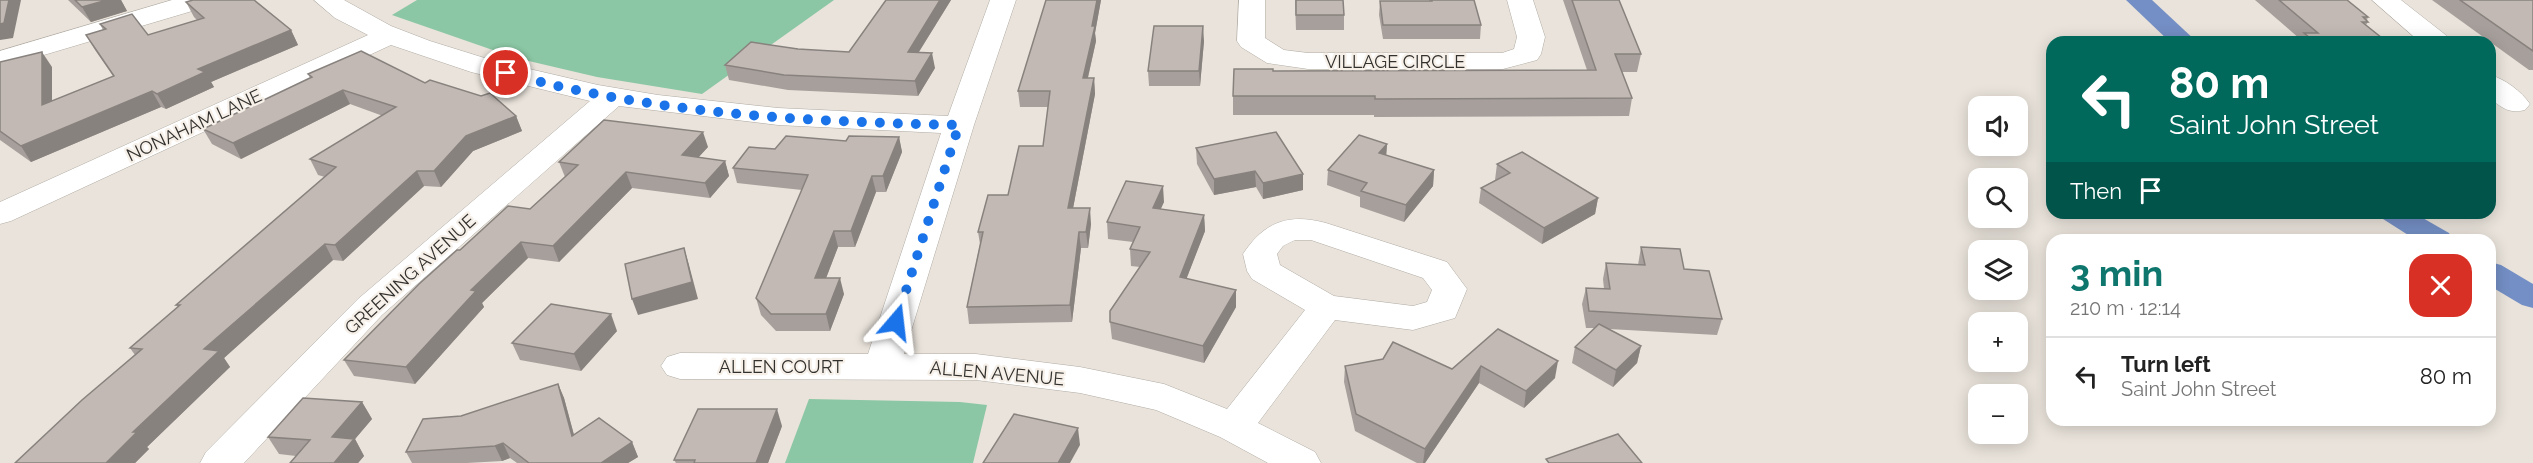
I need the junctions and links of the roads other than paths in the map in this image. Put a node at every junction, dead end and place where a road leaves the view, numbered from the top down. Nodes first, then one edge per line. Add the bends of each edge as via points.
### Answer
1 (200, 0) edge
2 (327, 0) edge
3 (1003, 0) edge
4 (1252, 0) edge
5 (1520, 0) edge
6 (2385, 0) edge
7 (388, 36) junction
8 (2430, 36) edge
9 (0, 60) edge
10 (2496, 89) edge
11 (612, 97) junction
12 (2515, 104) dead end
13 (959, 125) junction
14 (0, 214) edge
15 (1326, 307) junction
16 (680, 366) dead end
17 (882, 366) junction
18 (1234, 427) junction
19 (220, 463) edge
20 (1301, 463) edge

1 - 9 street
2 - 7 street
3 - 13 street
4 - 5 street, VILLAGE CIRCLE via 1251,41 1277,57 1308,61 1503,61 1527,54 1531,37
6 - 8 street
7 - 11 street via 526,79
7 - 14 street, NONAHAM LANE
10 - 12 street
11 - 13 street via 740,114
11 - 19 street, GREENING AVENUE via 370,308
13 - 17 street
15 - 15 street via 1264,271 1260,254 1271,239 1289,230 1314,230 1435,270 1450,290 1442,310 1413,318
15 - 18 street
16 - 17 street, ALLEN COURT
17 - 18 street, ALLEN AVENUE via 976,368 1080,380 1164,398
18 - 20 street, ALLEN AVENUE

